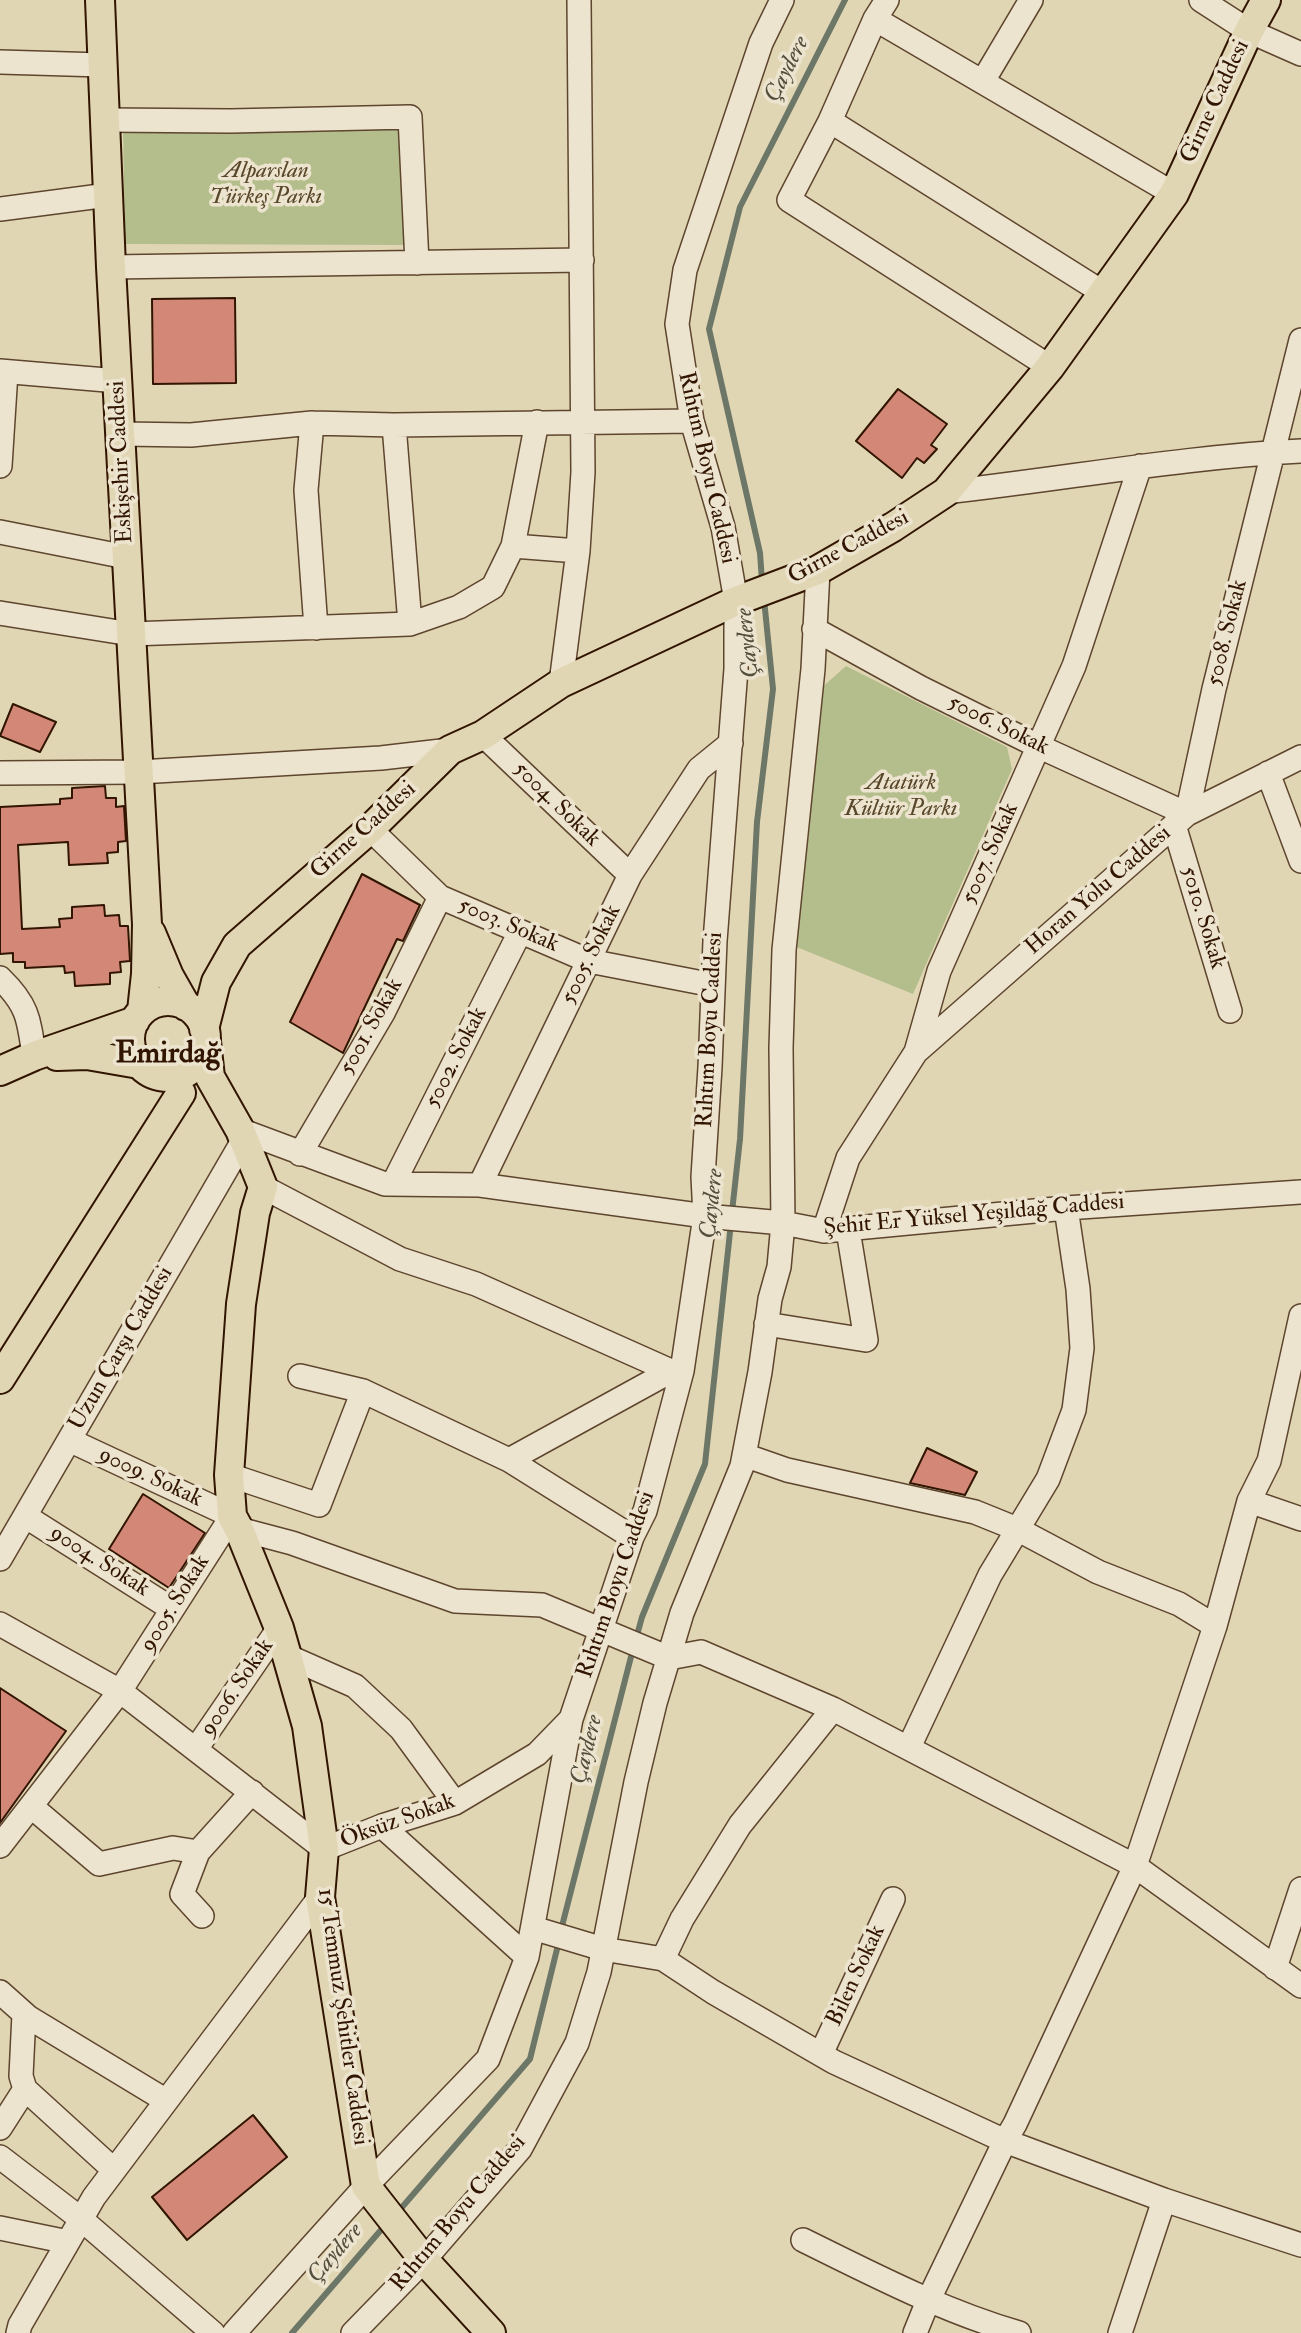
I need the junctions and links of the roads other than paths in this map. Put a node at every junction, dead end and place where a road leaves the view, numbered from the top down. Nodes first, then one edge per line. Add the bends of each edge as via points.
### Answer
1 (100, 0) edge
2 (579, 0) edge
3 (782, 0) edge
4 (1031, 0) edge
5 (1200, 0) edge
6 (1266, 0) edge
7 (881, 9) edge
8 (1249, 31) junction
9 (1301, 54) edge
10 (0, 62) edge
11 (102, 65) junction
12 (983, 81) junction
13 (105, 120) junction
14 (830, 121) junction
15 (1174, 194) junction
16 (108, 195) junction
17 (0, 209) edge
18 (582, 260) junction
19 (417, 262) junction
20 (111, 267) junction
21 (1102, 292) junction
22 (1301, 340) edge
23 (1051, 367) junction
24 (3, 372) edge
25 (118, 381) junction
26 (692, 421) junction
27 (537, 422) junction
28 (312, 423) junction
29 (584, 423) junction
30 (394, 425) junction
31 (121, 434) junction
32 (1301, 451) edge
33 (1273, 452) junction
34 (0, 466) edge
35 (1140, 466) junction
36 (946, 492) junction
37 (0, 532) edge
38 (513, 546) junction
39 (579, 551) junction
40 (127, 557) junction
41 (810, 574) junction
42 (736, 601) junction
43 (0, 614) edge
44 (410, 624) junction
45 (316, 628) junction
46 (814, 629) junction
47 (131, 634) junction
48 (561, 683) junction
49 (483, 735) junction
50 (731, 743) junction
51 (1040, 747) junction
52 (450, 750) junction
53 (1301, 757) edge
54 (139, 772) junction
55 (0, 773) edge
56 (1268, 773) junction
57 (1180, 819) junction
58 (370, 829) junction
59 (1301, 861) edge
60 (630, 875) junction
61 (440, 897) junction
62 (147, 924) junction
63 (520, 932) junction
64 (589, 961) junction
65 (0, 978) edge
66 (713, 985) junction
67 (186, 1006) junction
68 (1230, 1011) dead end
69 (138, 1016) junction
70 (205, 1035) junction
71 (916, 1052) junction
72 (34, 1056) junction
73 (144, 1068) junction
74 (0, 1071) edge
75 (181, 1093) junction
76 (242, 1134) junction
77 (300, 1154) junction
78 (393, 1184) junction
79 (480, 1185) junction
80 (263, 1187) junction
81 (1301, 1192) edge
82 (1066, 1208) junction
83 (705, 1216) junction
84 (783, 1223) junction
85 (848, 1230) junction
86 (824, 1231) junction
87 (1301, 1316) edge
88 (766, 1324) junction
89 (677, 1371) junction
90 (300, 1376) dead end
91 (0, 1380) edge
92 (363, 1391) junction
93 (69, 1440) junction
94 (744, 1455) junction
95 (509, 1460) junction
96 (229, 1475) junction
97 (1249, 1500) junction
98 (25, 1516) junction
99 (1301, 1519) edge
100 (235, 1522) junction
101 (1017, 1529) junction
102 (632, 1537) junction
103 (0, 1559) edge
104 (172, 1609) junction
105 (0, 1624) edge
106 (1215, 1626) junction
107 (279, 1628) junction
108 (599, 1630) junction
109 (287, 1656) junction
110 (668, 1658) junction
111 (120, 1691) junction
112 (833, 1709) junction
113 (571, 1719) junction
114 (909, 1747) junction
115 (196, 1749) junction
116 (251, 1792) junction
117 (455, 1803) junction
118 (32, 1807) junction
119 (382, 1826) junction
120 (0, 1846) edge
121 (324, 1849) junction
122 (198, 1852) junction
123 (1135, 1866) junction
124 (1301, 1889) edge
125 (320, 1897) junction
126 (893, 1899) dead end
127 (202, 1916) dead end
128 (533, 1928) junction
129 (603, 1949) junction
130 (527, 1957) junction
131 (663, 1959) junction
132 (1275, 1968) junction
133 (1301, 1986) edge
134 (0, 1992) edge
135 (24, 2014) junction
136 (821, 2054) junction
137 (25, 2089) junction
138 (165, 2100) junction
139 (0, 2128) edge
140 (1004, 2141) junction
141 (0, 2157) edge
142 (114, 2169) junction
143 (372, 2194) junction
144 (1164, 2200) junction
145 (81, 2219) junction
146 (0, 2228) edge
147 (803, 2240) dead end
148 (68, 2242) junction
149 (1301, 2245) edge
150 (417, 2252) junction
151 (928, 2301) junction
152 (18, 2333) edge
153 (213, 2333) edge
154 (234, 2333) edge
155 (353, 2333) edge
156 (491, 2333) edge
157 (915, 2333) edge
158 (1019, 2333) edge
159 (1120, 2333) edge

1 - 11 main road, Eskişehir Caddesi
2 - 18 street
3 - 26 street, Rıhtım Boyu Caddesi via 761,43 685,270 677,324
4 - 12 street
5 - 8 street
6 - 8 main road, Girne Caddesi
7 - 12 street
7 - 14 street
8 - 9 street
8 - 15 main road, Girne Caddesi
10 - 11 street
11 - 13 main road, Eskişehir Caddesi
12 - 15 street
13 - 16 main road, Eskişehir Caddesi
13 - 19 street via 411,117
14 - 21 street
14 - 23 street via 789,200
15 - 21 main road, Girne Caddesi
16 - 17 street
16 - 20 main road, Eskişehir Caddesi
18 - 19 street
18 - 29 street
19 - 20 street
20 - 25 main road, Eskişehir Caddesi
21 - 23 main road, Girne Caddesi
22 - 33 street, 5008. Sokak
23 - 36 main road, Girne Caddesi
24 - 25 street
24 - 34 street
25 - 31 main road, Eskişehir Caddesi
26 - 29 street
26 - 42 street, Rıhtım Boyu Caddesi via 723,527
27 - 29 street
27 - 30 street
27 - 38 street
28 - 30 street
28 - 31 street via 191,435
28 - 45 street via 306,490
29 - 39 street
30 - 44 street
31 - 40 main road, Eskişehir Caddesi
32 - 33 street
33 - 35 street
33 - 57 street, 5008. Sokak
35 - 36 street
35 - 51 street, 5007. Sokak via 1074,666
36 - 41 main road, Girne Caddesi
37 - 40 street
38 - 39 street
38 - 44 street via 493,587 459,607
39 - 48 street
40 - 47 main road, Eskişehir Caddesi
41 - 42 main road, Girne Caddesi
41 - 46 street, Rıhtım Boyu Caddesi
42 - 48 main road, Girne Caddesi
42 - 50 street, Rıhtım Boyu Caddesi
43 - 47 street
44 - 45 street
45 - 47 street
46 - 51 street, 5006. Sokak
46 - 84 street, Rıhtım Boyu Caddesi via 784,950
47 - 54 main road, Eskişehir Caddesi
48 - 49 main road, Girne Caddesi
49 - 52 main road, Girne Caddesi
49 - 60 street, 5004. Sokak
50 - 60 street, 5005. Sokak via 699,769
50 - 66 street, Rıhtım Boyu Caddesi
51 - 57 street, 5006. Sokak
51 - 71 street, 5007. Sokak via 939,971
52 - 54 street
52 - 58 main road, Girne Caddesi
53 - 56 street, Horan Yolu Caddesi
54 - 55 street
54 - 62 main road, Eskişehir Caddesi
56 - 57 street, Horan Yolu Caddesi
56 - 59 street
57 - 68 street, 5010. Sokak
57 - 71 street, Horan Yolu Caddesi
58 - 61 street, 5003. Sokak
58 - 70 main road, Girne Caddesi via 237,945 216,982
60 - 64 street, 5005. Sokak
61 - 63 street, 5003. Sokak
61 - 77 street, 5001. Sokak via 383,1013
62 - 67 main road, Eskişehir Caddesi
62 - 69 main road, Eskişehir Caddesi via 146,974
63 - 64 street, 5003. Sokak
63 - 78 street, 5002. Sokak
64 - 66 street, 5003. Sokak
64 - 79 street, 5005. Sokak
65 - 72 street via 15,992 29,1018
66 - 83 street, Rıhtım Boyu Caddesi
67 - 69 main road via 163,1002
67 - 70 main road
69 - 72 main road
69 - 73 main road via 130,1043
70 - 73 main road via 198,1061 182,1074 160,1076
70 - 76 main road via 210,1077
71 - 86 street, 5007. Sokak via 848,1158
72 - 73 main road via 88,1055
72 - 74 main road
73 - 75 main road
75 - 76 main road
75 - 91 main road
76 - 77 street, Şehit Er Yüksel Yeşildağ Caddesi
76 - 80 main road
76 - 93 street, Uzun Çarşı Caddesi
77 - 78 street, Şehit Er Yüksel Yeşildağ Caddesi
78 - 79 street, Şehit Er Yüksel Yeşildağ Caddesi
79 - 83 street, Şehit Er Yüksel Yeşildağ Caddesi
80 - 89 street via 400,1259 476,1284
80 - 96 main road, 15 Temmuz Şehitler Caddesi via 241,1304
81 - 82 street, Şehit Er Yüksel Yeşildağ Caddesi
82 - 85 street, Şehit Er Yüksel Yeşildağ Caddesi
82 - 101 street via 1083,1348 1073,1410 1048,1479
83 - 84 street, Şehit Er Yüksel Yeşildağ Caddesi
83 - 89 street, Rıhtım Boyu Caddesi
84 - 86 street, Şehit Er Yüksel Yeşildağ Caddesi
84 - 88 street, Rıhtım Boyu Caddesi
85 - 86 street, Şehit Er Yüksel Yeşildağ Caddesi
85 - 88 street via 866,1340
87 - 97 street via 1269,1461
88 - 94 street, Rıhtım Boyu Caddesi
89 - 95 street
89 - 102 street, Rıhtım Boyu Caddesi via 645,1511
90 - 92 street
92 - 95 street
92 - 96 street via 319,1505
93 - 98 street, Uzun Çarşı Caddesi
93 - 100 street, 9009. Sokak
94 - 101 street via 787,1470 975,1513
94 - 110 street, Rıhtım Boyu Caddesi
95 - 102 street
96 - 100 main road, 15 Temmuz Şehitler Caddesi
97 - 99 street
97 - 106 street
98 - 103 street, Uzun Çarşı Caddesi
98 - 104 street, 9004. Sokak
100 - 104 street, 9005. Sokak
100 - 107 main road, 15 Temmuz Şehitler Caddesi
100 - 108 street, 9009. Sokak via 455,1601 542,1605
101 - 106 street via 1098,1572 1179,1604
101 - 114 street via 990,1575
102 - 108 street, Rıhtım Boyu Caddesi
104 - 111 street, 9005. Sokak
105 - 111 street
106 - 123 street
107 - 109 main road, 15 Temmuz Şehitler Caddesi
107 - 115 street, 9006. Sokak
108 - 110 street, 9009. Sokak
108 - 113 street, Rıhtım Boyu Caddesi
109 - 117 street via 355,1686 401,1729
109 - 121 main road, 15 Temmuz Şehitler Caddesi via 307,1726
110 - 112 street via 701,1652
110 - 129 street, Rıhtım Boyu Caddesi via 636,1782
111 - 115 street
111 - 118 street, 9005. Sokak
112 - 114 street
112 - 131 street via 740,1825
113 - 117 street, Öksüz Sokak via 537,1754
113 - 128 street, Rıhtım Boyu Caddesi
114 - 123 street
115 - 116 street
116 - 121 street
116 - 122 street
117 - 119 street, Öksüz Sokak
118 - 120 street, 9005. Sokak
118 - 122 street via 99,1864 173,1848
119 - 121 street, Öksüz Sokak
119 - 130 street
121 - 125 main road, 15 Temmuz Şehitler Caddesi
122 - 127 street via 182,1894
123 - 132 street
123 - 140 street
124 - 132 street
125 - 138 street
125 - 143 main road, 15 Temmuz Şehitler Caddesi
126 - 136 street, Bilen Sokak
128 - 129 street
128 - 130 street, Rıhtım Boyu Caddesi
129 - 131 street
129 - 150 street, Rıhtım Boyu Caddesi via 577,2043 520,2149
130 - 143 street, Rıhtım Boyu Caddesi via 488,2059
131 - 136 street
132 - 133 street
134 - 135 street
135 - 137 street via 21,2076
135 - 138 street
136 - 140 street
137 - 139 street
137 - 142 street
138 - 142 street
140 - 144 street
140 - 151 street
141 - 145 street
142 - 145 street
143 - 150 main road, 15 Temmuz Şehitler Caddesi
143 - 154 street, Rıhtım Boyu Caddesi
144 - 149 street
144 - 159 street
145 - 148 street
145 - 153 street
146 - 148 street
147 - 151 street
148 - 152 street
150 - 155 street, Rıhtım Boyu Caddesi
150 - 156 main road, 15 Temmuz Şehitler Caddesi
151 - 157 street
151 - 158 street

